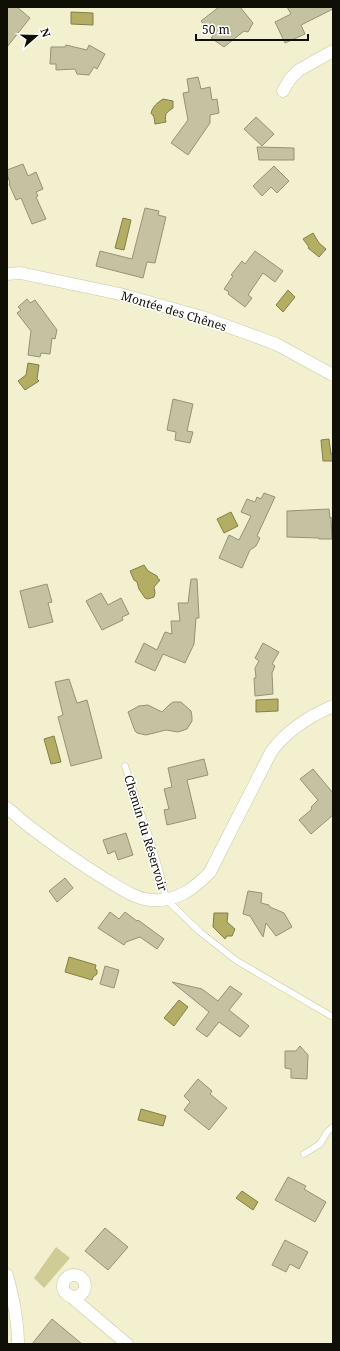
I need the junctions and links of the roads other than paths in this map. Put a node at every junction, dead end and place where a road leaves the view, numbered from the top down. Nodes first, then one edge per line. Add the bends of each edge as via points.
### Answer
1 (333, 51) edge
2 (283, 91) dead end
3 (7, 274) edge
4 (333, 375) edge
5 (333, 706) edge
6 (125, 766) dead end
7 (7, 808) edge
8 (166, 899) junction
9 (333, 1017) edge
10 (333, 1127) edge
11 (304, 1154) dead end
12 (7, 1275) edge
13 (83, 1293) junction
14 (69, 1296) junction
15 (86, 1310) junction
16 (18, 1344) edge
17 (127, 1344) edge

1 - 2 street via 299,70
3 - 4 street, Montée des Chênes via 20,273 112,293 202,317 276,344
5 - 8 street via 318,713 277,744 210,872 179,897
6 - 8 lane, Chemin du Réservoir via 152,845
7 - 8 street via 76,861 127,892 140,898
8 - 9 lane via 200,932 237,961
10 - 11 lane via 320,1144
12 - 16 street
13 - 14 street via 77,1297
13 - 14 street via 86,1288 84,1280 80,1276 72,1275 63,1284
13 - 15 street
14 - 15 street
15 - 17 street

